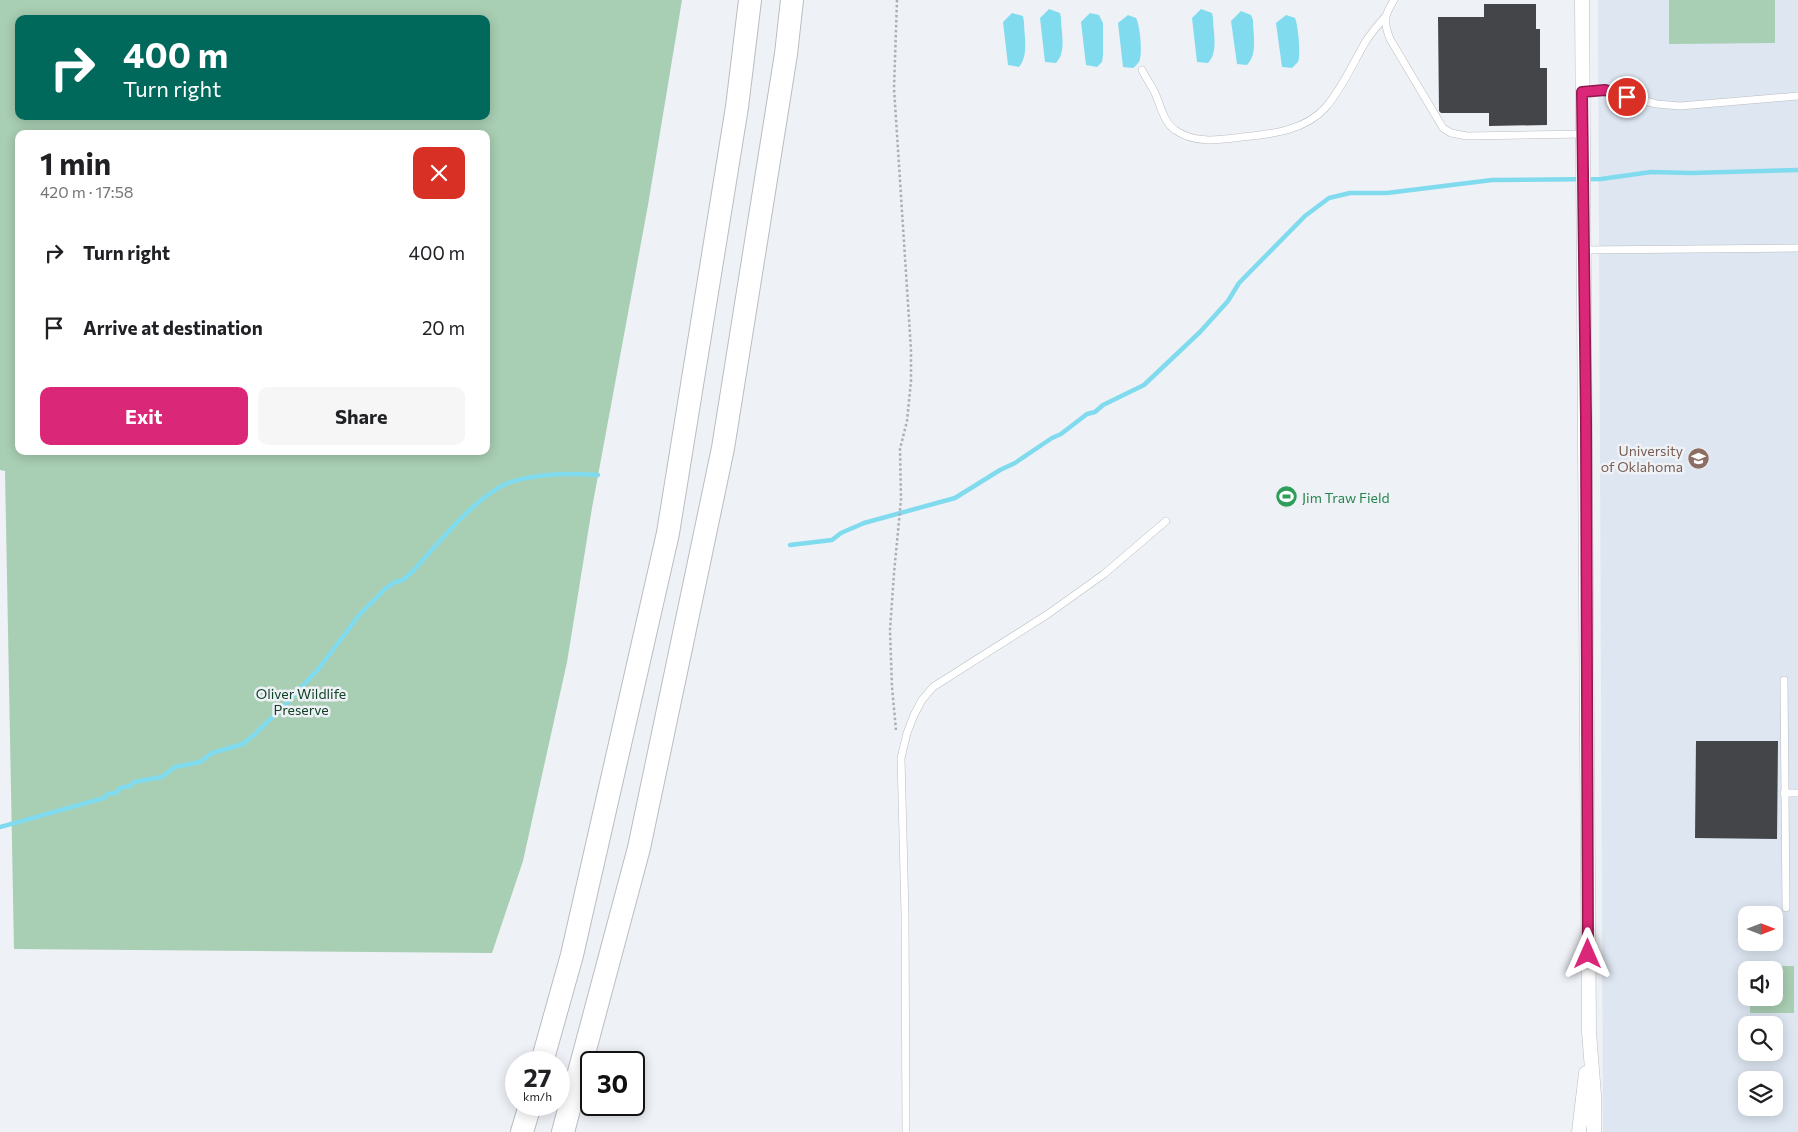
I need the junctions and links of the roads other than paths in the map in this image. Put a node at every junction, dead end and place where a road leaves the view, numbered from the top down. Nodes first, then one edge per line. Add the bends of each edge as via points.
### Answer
1 (750, 0) edge
2 (792, 0) edge
3 (1394, 0) edge
4 (1582, 0) edge
5 (1385, 17) junction
6 (1142, 70) dead end
7 (1582, 92) junction
8 (1798, 96) edge
9 (1582, 134) junction
10 (1798, 248) edge
11 (1584, 250) junction
12 (1166, 521) dead end
13 (1784, 680) dead end
14 (1784, 793) junction
15 (1798, 793) edge
16 (1786, 908) dead end
17 (1589, 1039) junction
18 (545, 1051) edge
19 (527, 1116) edge
20 (522, 1132) edge
21 (563, 1132) edge
22 (906, 1132) edge
23 (1579, 1132) edge
24 (1594, 1132) edge

1 - 18 highway via 737,106 668,533 572,954
2 - 21 highway via 785,64 723,448 639,848
3 - 5 lane
4 - 7 street
5 - 6 lane via 1367,39 1325,108 1295,127 1275,134 1213,140 1193,138 1173,129
5 - 9 lane via 1390,39 1443,128 1451,133 1467,136
7 - 8 lane via 1605,90 1657,104 1680,106
7 - 9 street
9 - 11 street
10 - 11 lane
11 - 17 street
12 - 22 lane via 1104,574 1048,614 933,687 914,715 901,758
13 - 14 lane
14 - 15 lane
14 - 16 lane
17 - 23 street
17 - 24 street
19 - 20 highway

